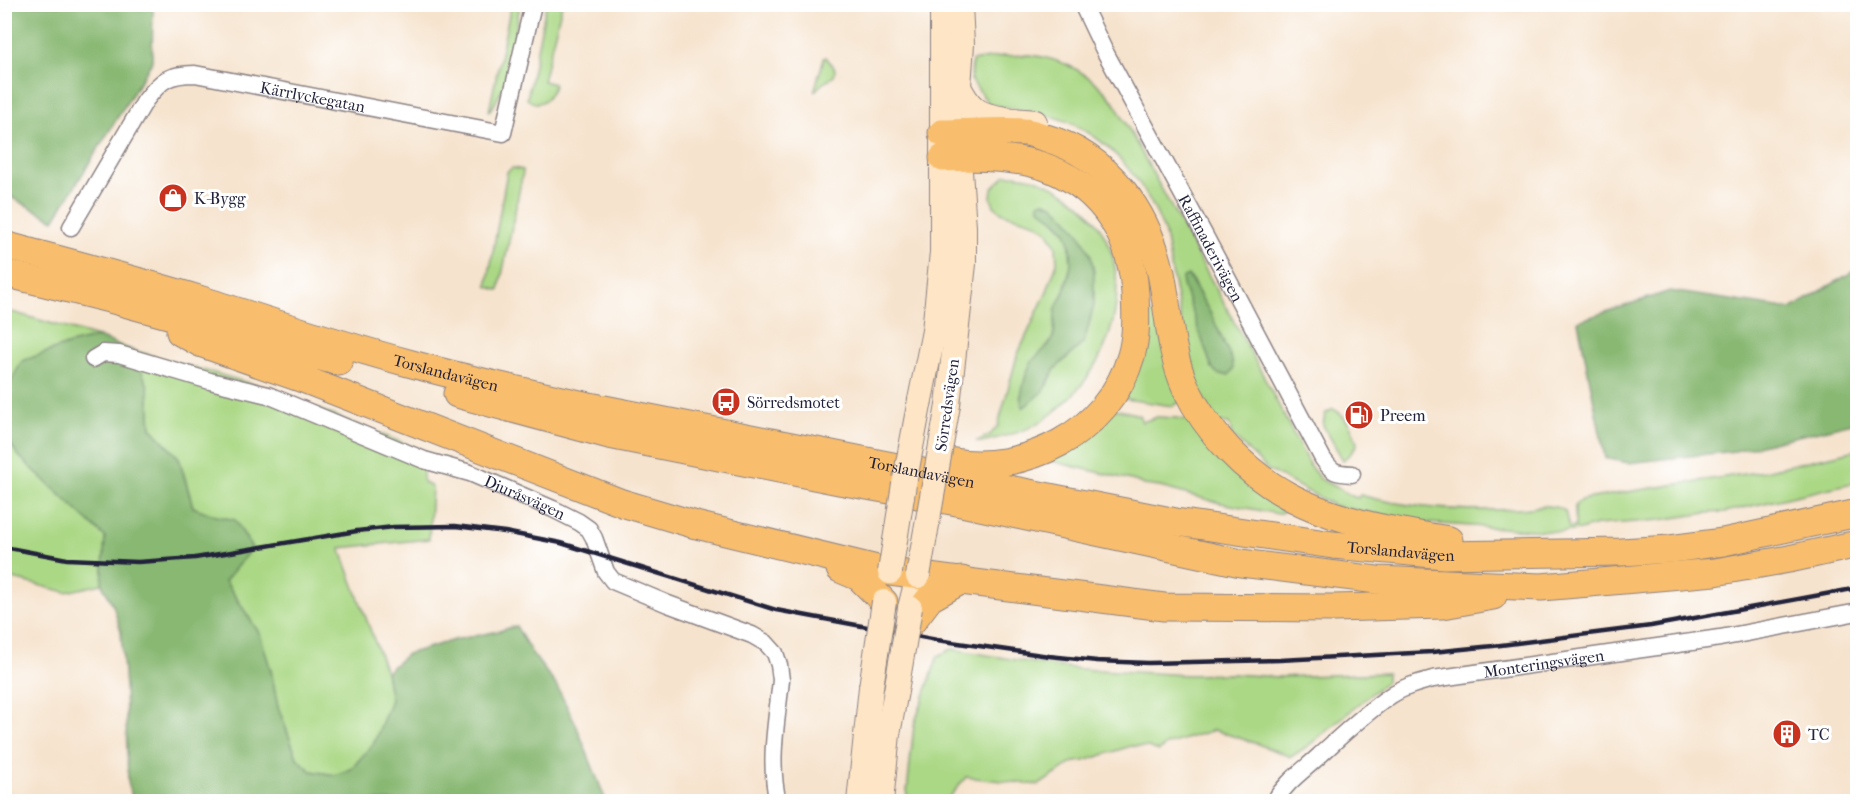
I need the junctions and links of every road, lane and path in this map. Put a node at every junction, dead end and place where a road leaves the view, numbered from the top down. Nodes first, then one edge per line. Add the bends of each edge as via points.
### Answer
1 (533, 4) edge
2 (942, 4) edge
3 (960, 4) edge
4 (1082, 4) edge
5 (959, 87) junction
6 (951, 145) junction
7 (1078, 151) junction
8 (71, 227) dead end
9 (4, 245) edge
10 (4, 273) edge
11 (143, 310) junction
12 (93, 359) dead end
13 (412, 364) junction
14 (1352, 474) dead end
15 (1857, 513) edge
16 (1857, 544) edge
17 (788, 548) junction
18 (1536, 554) junction
19 (890, 572) junction
20 (918, 576) junction
21 (962, 580) junction
22 (1541, 587) junction
23 (884, 602) junction
24 (1857, 612) edge
25 (906, 628) junction
26 (778, 801) edge
27 (859, 801) edge
28 (881, 801) edge
29 (1274, 801) edge

1 - 8 street, Kärrlyckegatan via 502,133 195,74 177,74 155,87 145,100
2 - 6 street, Sörredsvägen
3 - 5 street, Sörredsvägen
4 - 14 street, Raffinaderivägen via 1323,459 1331,470
5 - 6 street, Sörredsvägen
5 - 7 street via 978,112 1038,122 1057,130
6 - 7 main road via 1026,132
6 - 13 main road via 1041,166 1069,178 1104,209 1130,256 1137,327 1124,375 1088,423 1036,455 962,464 480,368
6 - 19 street, Sörredsvägen, bridge via 934,331
6 - 20 street, Sörredsvägen, bridge via 964,227 964,264 948,405
7 - 18 main road via 1114,180 1134,206 1161,272 1176,363 1186,389 1214,433 1242,462 1287,495 1337,516 1399,531
9 - 13 main road, Torslandavägen
10 - 11 main road, Torslandavägen
11 - 17 main road via 200,343 612,499
11 - 22 main road, Torslandavägen via 609,435 957,502 1241,563 1377,580
12 - 26 street, Djuråsvägen via 103,353 119,354 268,395 424,460 516,491 579,522 589,529 613,581 752,635 775,653 781,680 773,768
13 - 18 main road, Torslandavägen via 589,406 1176,522 1422,554
15 - 18 main road, Torslandavägen via 1723,542 1670,549
16 - 22 main road, Torslandavägen via 1715,572
17 - 19 main road
17 - 23 main road via 860,577
19 - 20 main road
19 - 23 street, Sörredsvägen
20 - 21 main road
20 - 25 street, Sörredsvägen, bridge
21 - 22 main road via 1164,607 1443,605
21 - 25 main road via 930,598
23 - 27 street, Sörredsvägen, bridge
24 - 29 street, Monteringsvägen via 1719,638 1416,683 1390,696 1346,732 1292,778
25 - 28 street, Sörredsvägen, bridge

